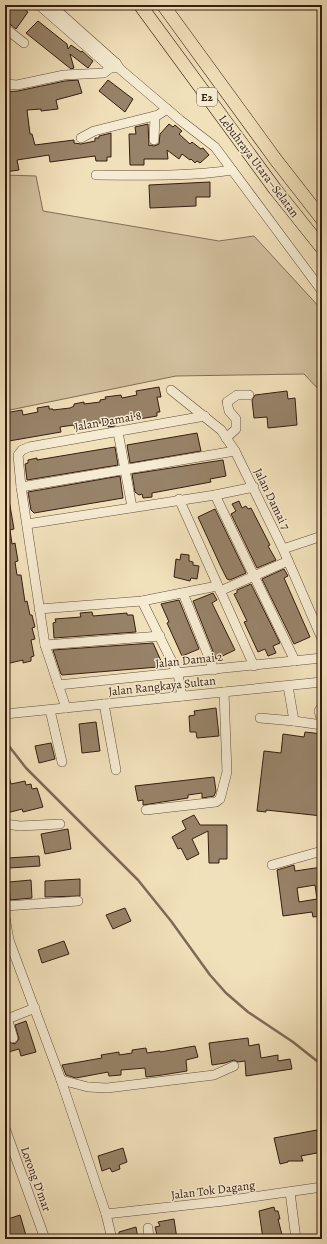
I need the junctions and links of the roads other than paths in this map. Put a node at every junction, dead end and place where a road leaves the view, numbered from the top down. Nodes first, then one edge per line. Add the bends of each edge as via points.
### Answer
1 (39, 5) edge
2 (51, 5) edge
3 (140, 5) edge
4 (163, 5) edge
5 (5, 28) edge
6 (24, 43) dead end
7 (116, 67) junction
8 (5, 84) edge
9 (168, 109) junction
10 (155, 116) junction
11 (81, 138) dead end
12 (154, 140) dead end
13 (232, 170) junction
14 (96, 175) dead end
15 (322, 219) edge
16 (322, 248) edge
17 (322, 292) edge
18 (171, 390) dead end
19 (249, 395) dead end
20 (205, 416) junction
21 (118, 432) junction
22 (226, 438) junction
23 (235, 451) junction
24 (125, 470) junction
25 (254, 487) junction
26 (21, 488) junction
27 (215, 495) junction
28 (179, 500) junction
29 (132, 507) junction
30 (27, 524) junction
31 (322, 536) edge
32 (283, 549) junction
33 (288, 561) junction
34 (255, 576) junction
35 (219, 588) junction
36 (183, 593) junction
37 (142, 601) junction
38 (39, 609) junction
39 (160, 636) junction
40 (322, 638) edge
41 (45, 645) junction
42 (322, 658) edge
43 (295, 661) junction
44 (254, 666) junction
45 (214, 670) junction
46 (178, 674) junction
47 (322, 682) edge
48 (58, 685) junction
49 (288, 686) junction
50 (224, 692) junction
51 (182, 696) junction
52 (104, 704) junction
53 (322, 706) edge
54 (5, 707) edge
55 (66, 708) junction
56 (50, 710) junction
57 (17, 713) junction
58 (5, 714) edge
59 (260, 718) dead end
60 (294, 721) junction
61 (322, 724) edge
62 (62, 762) dead end
63 (116, 770) dead end
64 (146, 810) dead end
65 (5, 824) edge
66 (60, 824) dead end
67 (322, 851) edge
68 (272, 864) dead end
69 (78, 901) dead end
70 (5, 906) edge
71 (5, 917) edge
72 (34, 1008) junction
73 (13, 1038) dead end
74 (234, 1066) dead end
75 (61, 1080) junction
76 (5, 1128) edge
77 (322, 1187) edge
78 (290, 1192) junction
79 (106, 1214) junction
80 (148, 1228) dead end
81 (44, 1239) edge
82 (112, 1239) edge
83 (149, 1239) edge
84 (296, 1239) edge

1 - 7 street
2 - 7 street
3 - 16 highway, Lebuhraya Utara–Selatan / E2 via 275,189
4 - 15 highway, Lebuhraya Utara–Selatan / E2
5 - 6 street
7 - 8 street via 104,73 64,75 17,85
7 - 9 street
9 - 10 street
9 - 13 street via 215,147
10 - 11 street via 94,131
10 - 12 street
13 - 14 street via 211,173
13 - 17 street
18 - 20 street, Jalan Damai 7
19 - 22 street via 237,396 227,402 236,419 236,429
20 - 21 street, Jalan Damai 8
20 - 22 street, Jalan Damai 7
21 - 24 street
21 - 26 street, Jalan Damai 8 via 22,450 18,456
22 - 23 street, Jalan Damai 7
23 - 24 street
23 - 25 street, Jalan Damai 7
24 - 26 street
24 - 29 street
25 - 27 street
25 - 32 street, Jalan Damai 7
26 - 30 street
27 - 28 street
27 - 34 street
28 - 29 street
28 - 35 street
29 - 30 street
30 - 38 street
31 - 32 street
32 - 33 street, Jalan Damai 7
33 - 34 street
33 - 40 street, Jalan Damai 7
34 - 35 street
34 - 43 street
35 - 36 street
35 - 44 street
36 - 37 street
36 - 45 street
37 - 38 street
37 - 39 street
38 - 41 street
39 - 41 street
39 - 46 street
41 - 48 street
42 - 43 street, Jalan Damai 2
43 - 44 street, Jalan Damai 2
44 - 45 street, Jalan Damai 2
45 - 46 street, Jalan Damai 2
46 - 48 street, Jalan Damai 2
46 - 51 street
47 - 49 street, Jalan Rangkaya Sultan
48 - 55 street
49 - 50 street, Jalan Rangkaya Sultan
49 - 60 street
50 - 51 street, Jalan Rangkaya Sultan
50 - 64 street via 226,772 220,799 216,802
51 - 52 street, Jalan Rangkaya Sultan
52 - 55 street, Jalan Rangkaya Sultan
52 - 63 street
53 - 61 street
54 - 57 street
55 - 56 street, Jalan Rangkaya Sultan
56 - 57 street, Jalan Rangkaya Sultan
56 - 62 street
57 - 58 street, Jalan Rangkaya Sultan
59 - 60 street
60 - 61 street
65 - 66 street
67 - 68 street
69 - 70 street
71 - 72 street via 10,940
72 - 73 street via 10,1018 8,1021
72 - 75 street
74 - 75 street via 214,1075 107,1088 88,1087
75 - 79 street
76 - 81 street, Lorong D'mar
77 - 78 street, Jalan Tok Dagang
78 - 79 street, Jalan Tok Dagang
78 - 84 street
79 - 82 street
80 - 83 street

